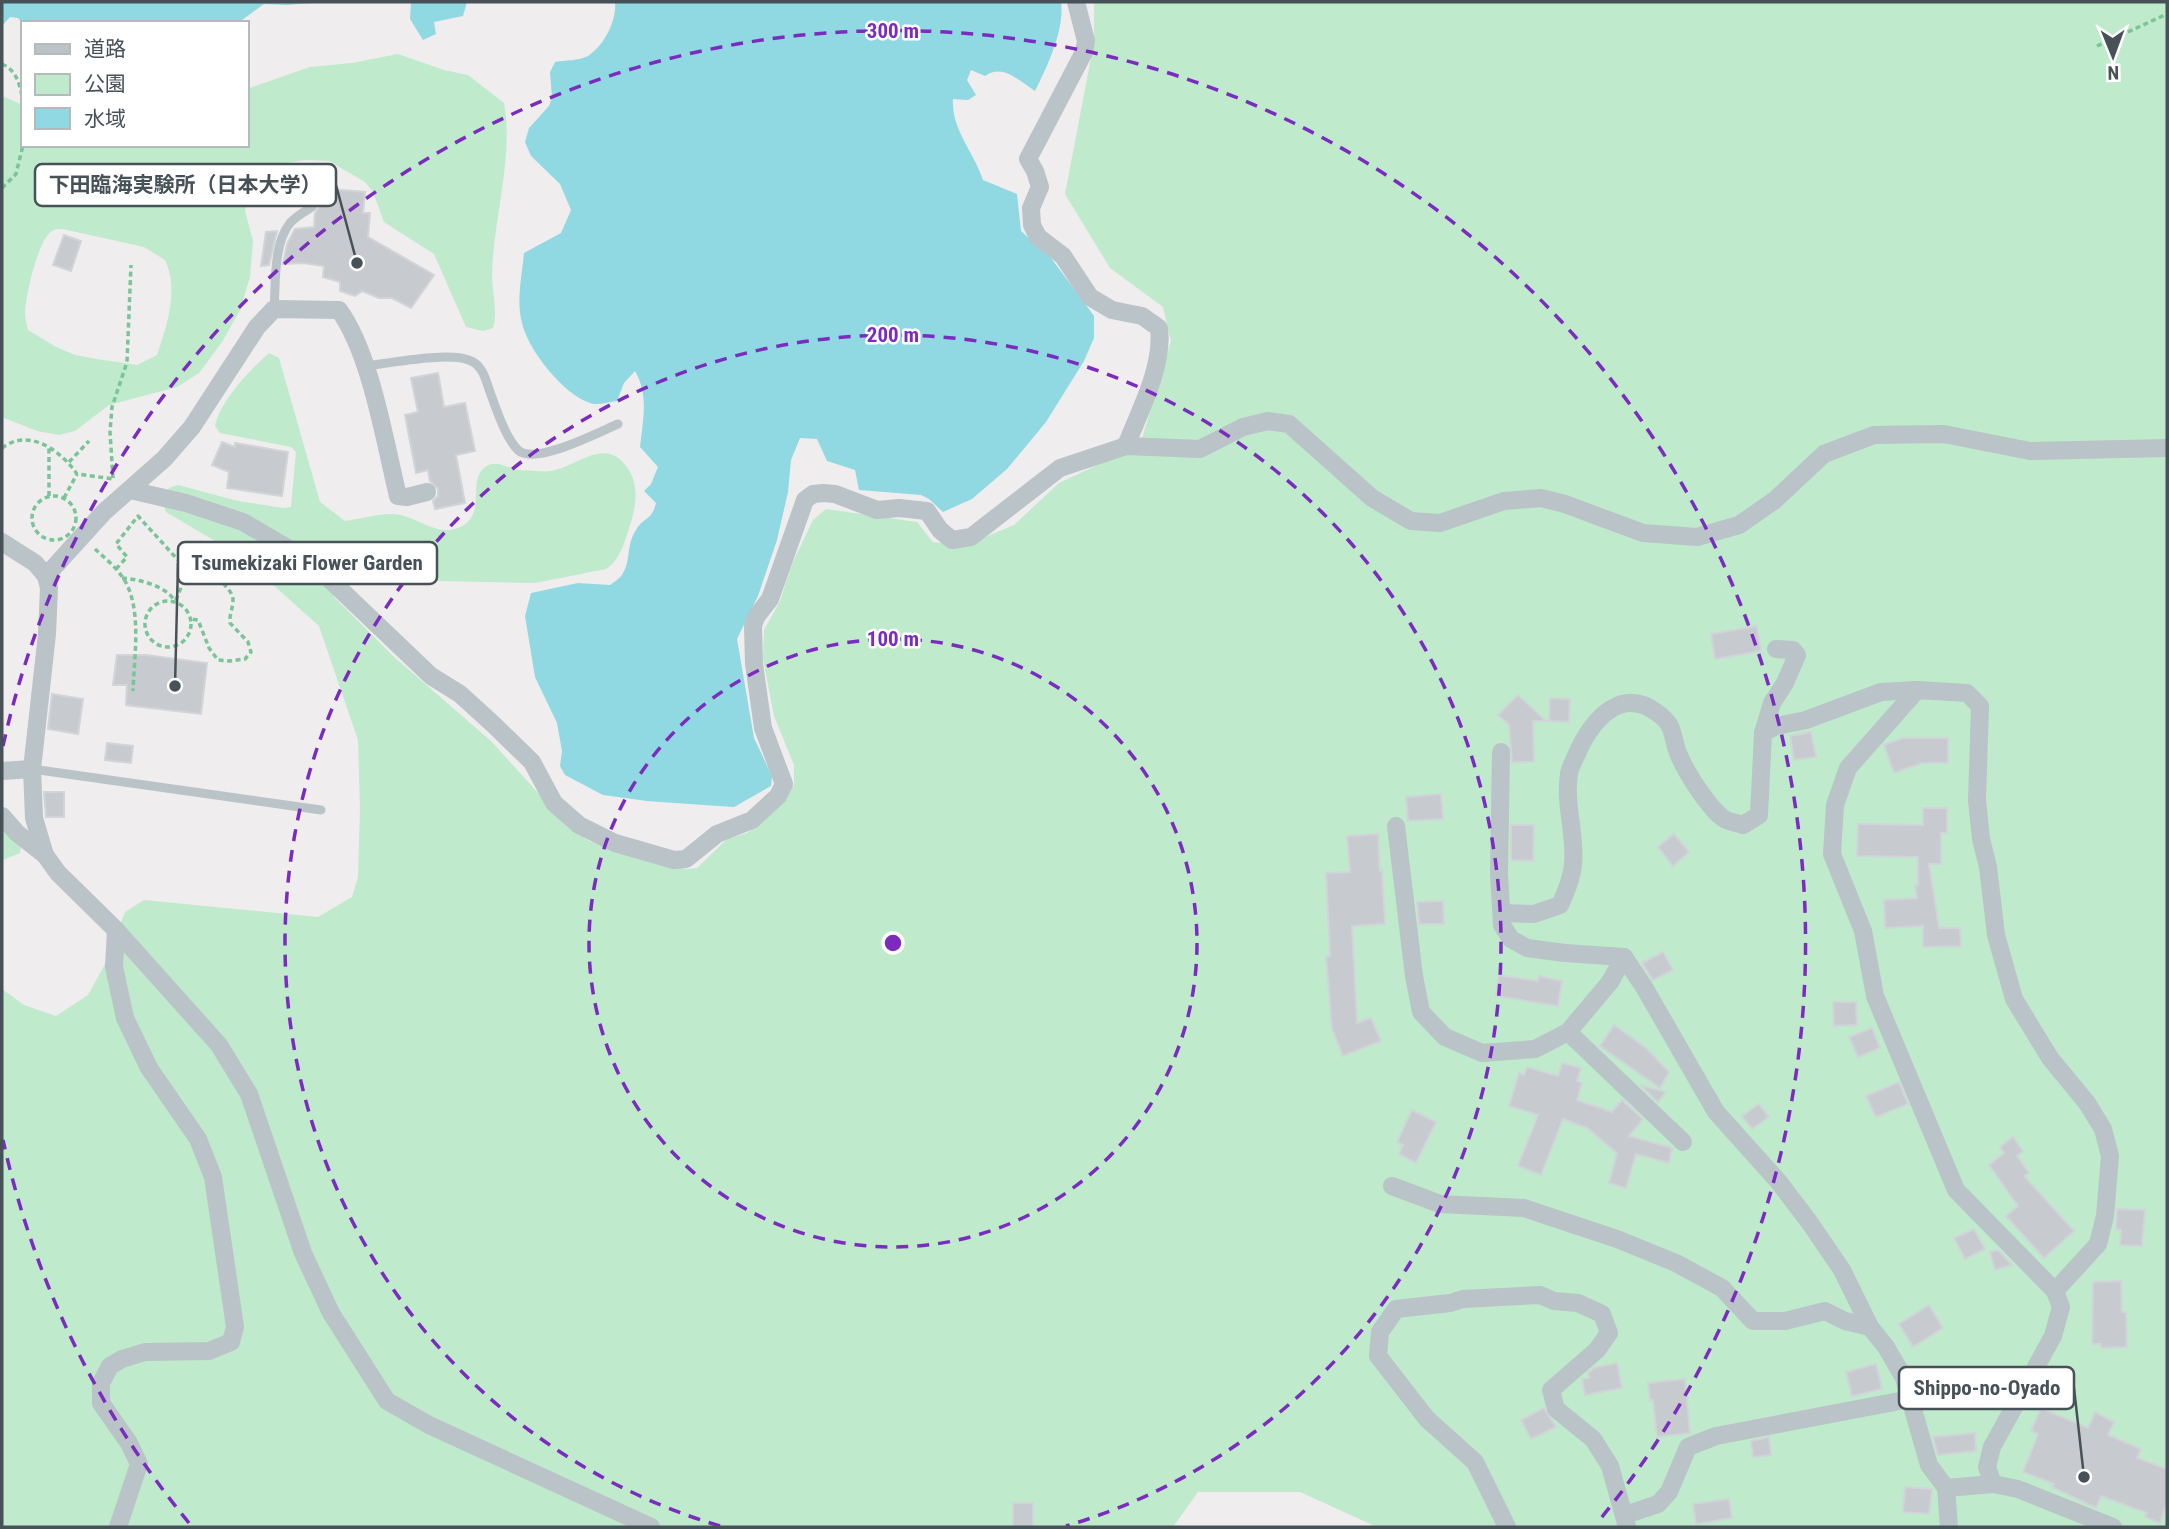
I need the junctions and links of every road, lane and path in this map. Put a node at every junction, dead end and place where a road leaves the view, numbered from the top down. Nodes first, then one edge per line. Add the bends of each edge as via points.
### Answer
1 (1076, 2) edge
2 (2167, 13) edge
3 (2097, 46) dead end
4 (2, 64) edge
5 (21, 91) edge
6 (23, 147) edge
7 (2, 188) edge
8 (312, 207) dead end
9 (131, 265) dead end
10 (274, 309) junction
11 (366, 366) junction
12 (618, 424) dead end
13 (89, 441) dead end
14 (1126, 446) junction
15 (49, 447) junction
16 (2, 448) edge
17 (2167, 448) edge
18 (69, 462) junction
19 (77, 474) junction
20 (114, 479) junction
21 (427, 492) dead end
22 (125, 493) junction
23 (49, 496) junction
24 (64, 498) junction
25 (79, 538) junction
26 (2, 542) edge
27 (117, 569) junction
28 (188, 571) junction
29 (46, 576) junction
30 (122, 578) junction
31 (175, 602) junction
32 (191, 619) junction
33 (134, 625) junction
34 (145, 625) junction
35 (1776, 649) dead end
36 (1917, 690) junction
37 (133, 691) dead end
38 (1763, 733) junction
39 (1501, 752) dead end
40 (32, 769) junction
41 (2, 771) edge
42 (321, 810) dead end
43 (2, 816) edge
44 (1396, 826) dead end
45 (45, 855) junction
46 (1502, 913) junction
47 (116, 930) junction
48 (1625, 957) junction
49 (1568, 1032) junction
50 (1683, 1142) dead end
51 (1392, 1186) dead end
52 (2054, 1291) junction
53 (1870, 1327) junction
54 (1910, 1399) junction
55 (1993, 1484) junction
56 (1946, 1488) junction
57 (1626, 1521) edge
58 (118, 1527) edge
59 (651, 1527) edge
60 (1507, 1527) edge
61 (1949, 1527) edge
62 (2113, 1527) edge

1 - 14 street via 1086,41 1084,52 1028,159 1040,187 1031,208 1032,225 1038,237 1063,256 1090,297 1112,310 1142,316 1159,328 1157,363
2 - 3 path
4 - 5 path via 10,68
6 - 7 path via 16,174
8 - 10 lane via 289,224 283,236
9 - 20 path via 127,362 112,407 110,432
10 - 11 street via 339,310
10 - 22 street via 257,327 192,427
11 - 12 lane via 458,357 473,361 481,369 513,442 523,453 554,450
11 - 21 street via 398,496
13 - 18 path
14 - 17 street via 1200,449 1243,427 1268,421 1289,424 1372,498 1411,522 1440,523 1504,501 1541,498 1643,533 1697,537 1739,525 1775,500 1824,454 1874,435 1944,434 2030,451
14 - 22 street via 1060,468 992,522 962,539 952,540 927,511 877,510 835,494 813,494 805,500 771,599 753,626 763,728 784,785 752,820 717,834 686,859 674,860 615,843 579,825 554,803 532,762 494,725 460,694 431,676 296,553 243,522 186,503
15 - 16 path via 26,440
15 - 18 path
15 - 23 path
18 - 19 path
19 - 20 path
19 - 24 path
20 - 22 path
22 - 25 street
23 - 24 path
23 - 24 path via 32,514 36,531 48,539 65,537 76,523 72,506
25 - 27 path
25 - 29 street
26 - 29 street via 26,556
27 - 28 path via 127,557 116,544 138,516
27 - 30 path
28 - 31 path
28 - 32 path via 202,566 218,574 232,594 230,623 251,652 245,659 218,660 198,620
29 - 40 street via 48,615
30 - 31 path via 170,593
30 - 33 path via 133,606
31 - 32 path via 186,608
31 - 34 path via 158,603 147,614
32 - 34 path via 188,637 175,646 153,642
33 - 34 path
33 - 37 path
35 - 38 street via 1793,650 1797,655 1772,703
36 - 38 street via 1881,692
36 - 52 street via 1847,768 1835,805 1832,853 1863,931 1875,996 1956,1190
36 - 52 street via 1967,693 1980,706 1982,839 1996,935 2014,999 2050,1058 2103,1129 2110,1156 2098,1244
38 - 46 street via 1759,815 1743,825 1724,819 1691,780 1669,721 1645,704 1614,706 1584,740 1569,771 1573,865 1560,905 1534,914
39 - 46 street
40 - 41 street
40 - 42 lane
40 - 45 street via 34,818
43 - 45 street
44 - 49 street via 1421,1012 1445,1037 1482,1053 1535,1049
45 - 47 street
46 - 48 street via 1502,925 1511,939 1527,948
47 - 58 street via 114,967 125,1018 149,1069 198,1139 213,1177 235,1327 231,1342 209,1351 145,1352 110,1366 101,1383 101,1403 139,1464
47 - 59 street via 219,1045 249,1094 303,1253 331,1313 387,1401 429,1425
48 - 49 street
48 - 53 street via 1716,1112 1810,1223 1842,1270
49 - 50 street
51 - 53 street via 1440,1204 1524,1208 1617,1239 1722,1288 1753,1321 1785,1321 1825,1311
52 - 55 street via 2061,1307 2053,1335 1992,1447 1987,1466
53 - 54 street via 1904,1378
54 - 56 street via 1929,1465
54 - 57 street via 1716,1436 1688,1447 1669,1492 1658,1504
55 - 56 street
55 - 62 street via 2018,1489
56 - 61 street
57 - 60 street via 1610,1466 1593,1439 1556,1409 1551,1390 1597,1350 1609,1333 1602,1314 1540,1295 1463,1298 1396,1309 1380,1332 1378,1356 1427,1419 1475,1462

